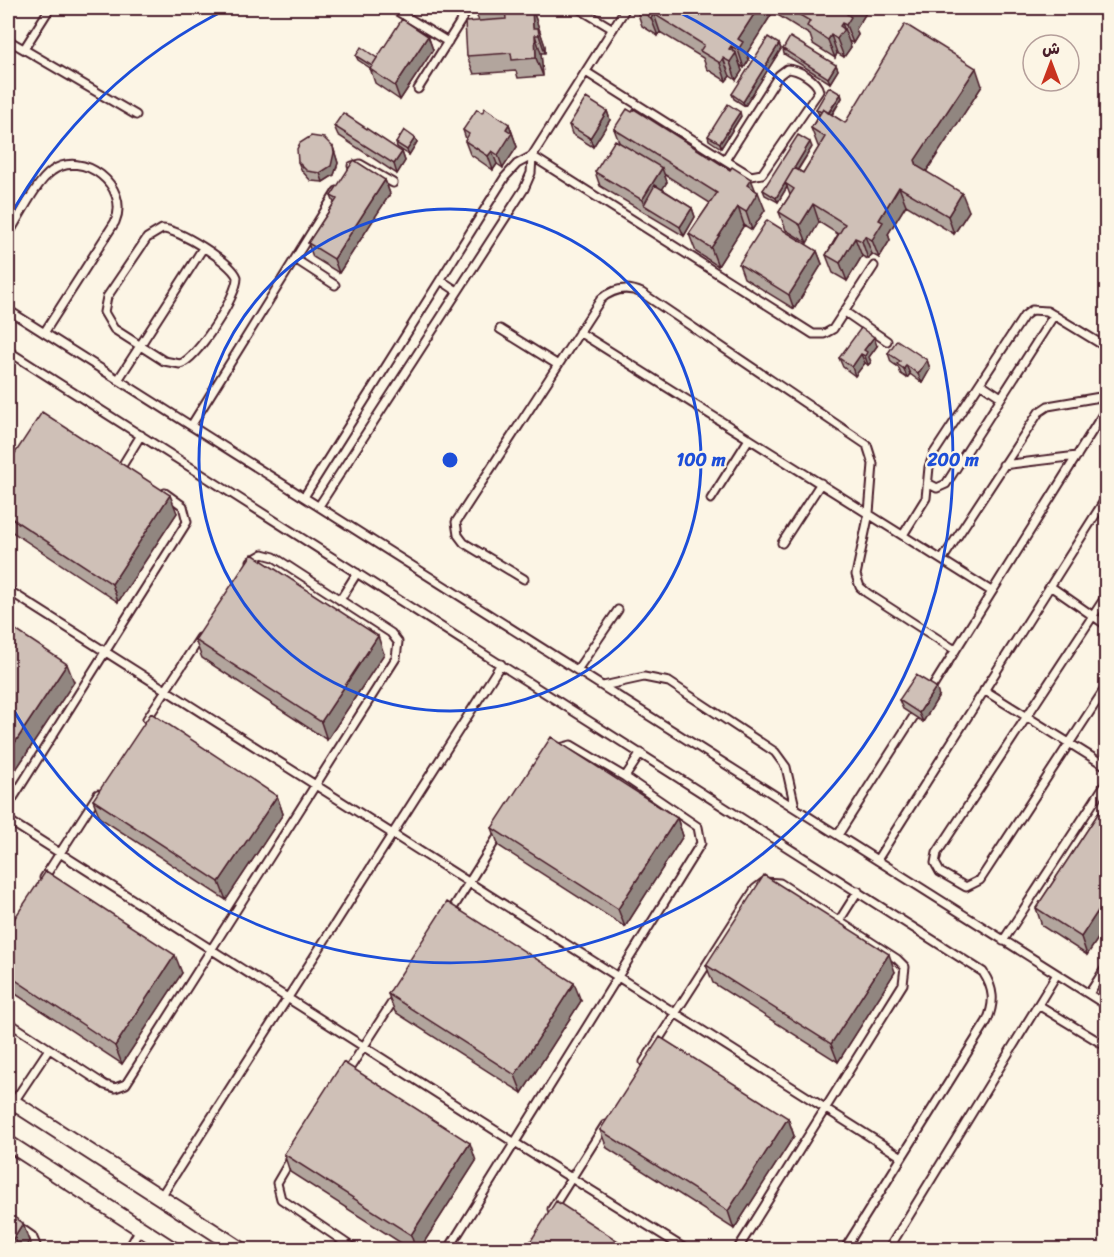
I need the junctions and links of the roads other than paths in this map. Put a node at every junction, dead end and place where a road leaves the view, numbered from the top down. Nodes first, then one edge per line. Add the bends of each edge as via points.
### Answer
1 (50, 8) edge
2 (392, 8) edge
3 (469, 8) edge
4 (578, 8) edge
5 (626, 8) edge
6 (613, 29) junction
7 (8, 40) edge
8 (448, 42) junction
9 (24, 49) junction
10 (586, 72) junction
11 (418, 89) dead end
12 (136, 116) dead end
13 (532, 156) junction
14 (725, 160) junction
15 (346, 176) edge
16 (393, 183) dead end
17 (340, 185) edge
18 (8, 235) edge
19 (203, 248) junction
20 (295, 259) junction
21 (874, 266) dead end
22 (442, 281) junction
23 (335, 285) dead end
24 (457, 291) junction
25 (8, 310) edge
26 (844, 312) junction
27 (1054, 315) junction
28 (500, 329) dead end
29 (579, 332) junction
30 (44, 333) junction
31 (887, 341) dead end
32 (140, 346) junction
33 (1107, 347) edge
34 (8, 351) edge
35 (558, 365) junction
36 (118, 380) junction
37 (980, 383) junction
38 (1107, 396) edge
39 (1001, 397) junction
40 (1107, 409) edge
41 (191, 426) junction
42 (141, 435) junction
43 (749, 439) junction
44 (1077, 456) junction
45 (112, 459) edge
46 (1002, 465) junction
47 (122, 466) junction
48 (132, 472) edge
49 (821, 483) junction
50 (929, 484) junction
51 (160, 490) edge
52 (304, 497) junction
53 (1107, 498) edge
54 (711, 499) dead end
55 (319, 506) junction
56 (869, 513) junction
57 (903, 535) junction
58 (782, 543) dead end
59 (942, 560) junction
60 (243, 573) edge
61 (357, 573) junction
62 (524, 579) dead end
63 (1050, 586) junction
64 (8, 590) edge
65 (991, 591) junction
66 (1107, 596) edge
67 (340, 600) junction
68 (618, 610) dead end
69 (1093, 617) junction
70 (1107, 625) edge
71 (204, 632) edge
72 (955, 650) junction
73 (105, 652) junction
74 (501, 664) junction
75 (577, 670) junction
76 (603, 686) junction
77 (1107, 687) edge
78 (166, 690) junction
79 (984, 690) junction
80 (930, 691) edge
81 (914, 716) edge
82 (1028, 717) junction
83 (141, 729) edge
84 (1070, 743) junction
85 (552, 753) edge
86 (641, 753) junction
87 (1107, 766) edge
88 (625, 777) junction
89 (1107, 783) edge
90 (315, 785) junction
91 (104, 786) edge
92 (8, 806) edge
93 (795, 807) junction
94 (8, 820) edge
95 (507, 823) edge
96 (392, 833) junction
97 (838, 835) junction
98 (60, 853) junction
99 (877, 860) junction
100 (469, 883) junction
101 (37, 889) edge
102 (858, 891) junction
103 (444, 921) edge
104 (839, 921) junction
105 (1003, 941) junction
106 (212, 950) junction
107 (1107, 968) edge
108 (1057, 974) junction
109 (618, 977) junction
110 (401, 989) edge
111 (1089, 994) junction
112 (287, 998) junction
113 (1107, 1005) edge
114 (1040, 1006) junction
115 (674, 1013) junction
116 (8, 1022) edge
117 (1107, 1046) edge
118 (363, 1047) junction
119 (49, 1049) junction
120 (638, 1071) edge
121 (339, 1084) edge
122 (10, 1101) edge
123 (825, 1108) junction
124 (608, 1120) edge
125 (8, 1143) edge
126 (515, 1143) junction
127 (297, 1150) edge
128 (902, 1157) junction
129 (572, 1179) junction
130 (160, 1198) junction
131 (549, 1214) edge
132 (8, 1219) edge
133 (140, 1228) junction
134 (343, 1241) junction
135 (38, 1250) edge
136 (128, 1250) edge
137 (174, 1250) edge
138 (242, 1250) edge
139 (337, 1250) edge
140 (356, 1250) edge
141 (448, 1250) edge
142 (687, 1250) edge
143 (736, 1250) edge
144 (844, 1250) edge
145 (888, 1250) edge

1 - 9 lane
2 - 8 lane
3 - 8 lane
4 - 6 lane
5 - 6 lane
6 - 10 lane
7 - 9 lane
8 - 11 lane
9 - 12 lane
10 - 13 lane
10 - 14 lane
13 - 22 lane via 505,177
13 - 24 lane via 528,182
13 - 26 lane via 808,332 829,332
14 - 14 lane via 752,176 762,174 817,94 817,83 793,69 782,71
15 - 16 lane via 354,164 360,164
17 - 20 lane
18 - 30 lane via 46,176 61,166 88,169 106,179 116,191 119,207 115,222
19 - 32 lane
19 - 32 lane via 232,267 237,277 235,292 186,362 169,363
19 - 32 lane via 175,230 156,230 106,297 104,312 109,324
20 - 23 lane
20 - 41 lane
21 - 26 lane
22 - 24 lane
22 - 52 lane
24 - 55 lane
25 - 30 lane
26 - 31 lane
27 - 33 lane
27 - 37 lane via 1037,309 1024,316
27 - 39 lane
28 - 35 lane
29 - 35 lane
29 - 43 lane
29 - 56 lane via 607,294 629,288 642,292 867,445 873,458
30 - 36 lane
32 - 36 lane
34 - 42 lane
35 - 62 lane via 456,522 464,543
36 - 41 lane
37 - 39 lane
37 - 50 lane via 934,453
38 - 46 lane via 1043,408
39 - 50 lane via 946,484 938,488
40 - 44 lane
41 - 52 lane
42 - 47 lane
42 - 61 lane
43 - 49 lane
43 - 54 lane
44 - 46 lane
44 - 65 lane
45 - 47 lane
46 - 59 lane
47 - 48 lane
49 - 56 lane
49 - 58 lane
50 - 57 lane via 924,503
51 - 73 lane via 183,506 187,522
52 - 55 lane
53 - 63 lane
55 - 75 lane
56 - 57 lane
56 - 72 lane via 857,568 860,588
57 - 59 lane
59 - 65 lane
60 - 67 lane via 253,559 269,555
61 - 67 lane
61 - 74 lane
63 - 69 lane
63 - 79 lane
64 - 73 lane
65 - 72 lane
66 - 69 lane
67 - 90 lane via 395,637 399,653
68 - 75 lane
69 - 70 lane
69 - 82 lane
71 - 78 lane
72 - 80 lane
73 - 78 lane
73 - 92 lane
74 - 86 lane
74 - 96 lane
75 - 76 lane
76 - 93 lane
76 - 93 lane via 644,677 669,682 776,752 786,767
77 - 84 lane
78 - 83 lane
78 - 90 lane
79 - 82 lane
79 - 99 lane
81 - 97 lane
82 - 84 lane
82 - 84 lane via 935,858 940,872 971,887 980,880
84 - 87 lane
85 - 88 lane via 560,746 571,745
86 - 88 lane
86 - 102 lane
88 - 109 lane via 698,827 702,838
89 - 105 lane
90 - 96 lane
90 - 106 lane
91 - 98 lane
93 - 97 lane
94 - 98 lane
95 - 100 lane
96 - 100 lane
96 - 112 lane
97 - 99 lane
98 - 101 lane
98 - 106 lane
99 - 105 lane
100 - 103 lane
100 - 109 lane
102 - 104 lane
102 - 128 lane via 978,968 994,996 987,1021
104 - 115 lane via 780,883 764,882 755,889
104 - 123 lane via 897,959 906,973 903,984
105 - 108 lane
106 - 112 lane
106 - 119 lane via 126,1084 110,1087
107 - 111 lane
108 - 111 lane
108 - 114 lane
109 - 115 lane
109 - 126 lane
110 - 118 lane
111 - 113 lane
112 - 118 lane
112 - 130 lane
114 - 117 lane
114 - 145 lane
115 - 120 lane
115 - 123 lane
116 - 119 lane
118 - 121 lane
118 - 126 lane
119 - 122 lane
122 - 130 street
123 - 128 lane
123 - 143 lane
124 - 129 lane
125 - 133 street
126 - 129 lane
126 - 141 lane
127 - 134 lane via 279,1178 278,1195
128 - 144 lane
129 - 131 lane
129 - 142 lane
130 - 138 street
132 - 135 lane via 32,1236
133 - 136 lane
133 - 137 street
134 - 139 lane
134 - 140 lane

